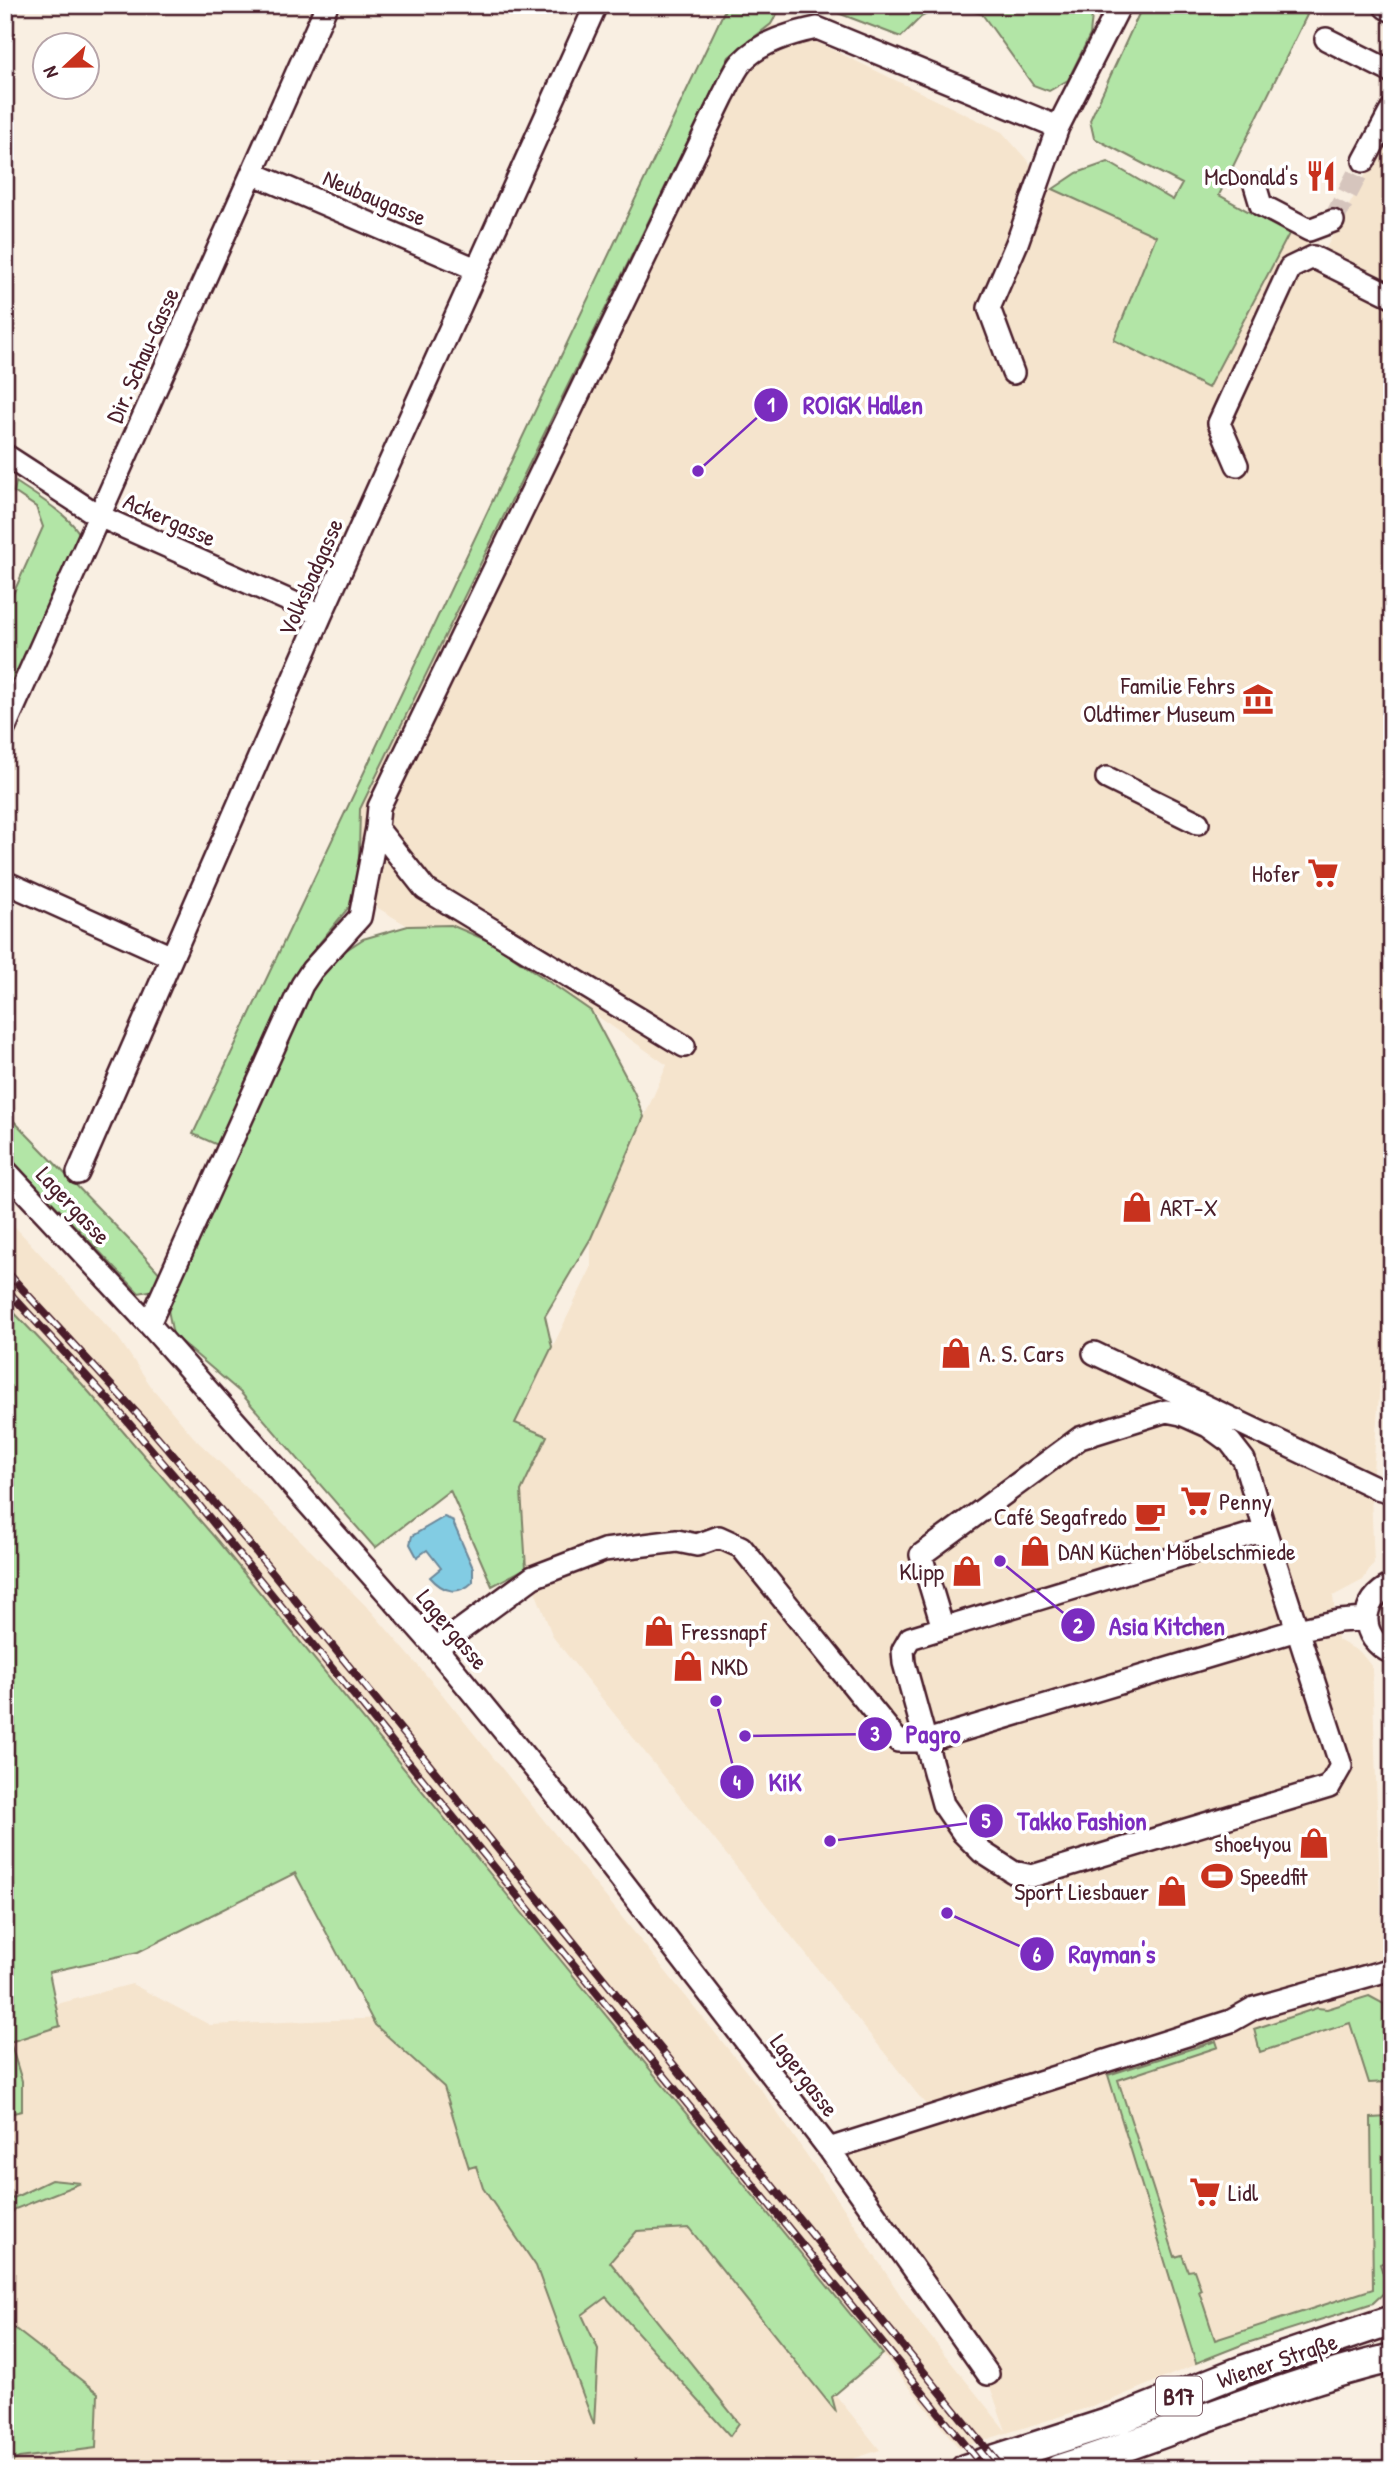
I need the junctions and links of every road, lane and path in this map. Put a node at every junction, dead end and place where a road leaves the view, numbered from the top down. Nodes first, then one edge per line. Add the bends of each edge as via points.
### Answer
1 (327, 5) edge
2 (596, 5) edge
3 (1120, 5) edge
4 (1326, 39) dead end
5 (1392, 72) edge
6 (1392, 109) edge
7 (1058, 127) junction
8 (1364, 162) tunnel mouth
9 (252, 173) junction
10 (1255, 185) dead end
11 (1313, 257) junction
12 (477, 269) junction
13 (1392, 296) edge
14 (1013, 373) dead end
15 (5, 455) edge
16 (1237, 465) dead end
17 (99, 516) junction
18 (321, 615) junction
19 (5, 727) edge
20 (1107, 778) dead end
21 (1198, 823) dead end
22 (377, 828) junction
23 (5, 882) edge
24 (172, 957) junction
25 (684, 1046) dead end
26 (5, 1170) edge
27 (78, 1173) dead end
28 (149, 1324) junction
29 (1094, 1353) dead end
30 (1392, 1492) edge
31 (1265, 1530) junction
32 (1392, 1586) edge
33 (1366, 1619) junction
34 (943, 1628) junction
35 (1297, 1630) junction
36 (436, 1648) junction
37 (1392, 1653) edge
38 (926, 1741) junction
39 (1392, 1969) edge
40 (829, 2149) junction
41 (1392, 2320) edge
42 (1392, 2358) edge
43 (988, 2374) dead end
44 (965, 2469) edge
45 (1059, 2469) edge

1 - 9 street, Dir. Schau-Gasse
2 - 12 street, Volksbadgasse
3 - 7 street
4 - 5 street
6 - 8 street
7 - 14 street via 989,309
7 - 22 street via 817,27 789,34 742,62 379,807
9 - 12 street, Neubaugasse
9 - 17 street, Dir. Schau-Gasse
10 - 11 street via 1261,205 1295,224 1309,230 1333,221
11 - 13 street
11 - 16 street via 1290,268 1219,422
12 - 18 street, Volksbadgasse
15 - 17 street, Ackergasse
17 - 18 street, Ackergasse
17 - 19 street, Dir. Schau-Gasse
18 - 24 street, Volksbadgasse
20 - 21 street
22 - 25 street via 425,889
22 - 28 street via 360,917 302,985
23 - 24 street
24 - 27 street, Volksbadgasse
26 - 28 street, Lagergasse
28 - 36 street, Lagergasse
29 - 30 street
31 - 34 street
31 - 34 street via 1244,1460 1230,1442 1208,1426 1166,1411 1080,1438 921,1555
31 - 35 street
32 - 33 street via 1377,1594
33 - 35 street
33 - 37 street via 1377,1645
34 - 38 street via 910,1638 903,1650
35 - 38 street
35 - 38 street via 1341,1766 1329,1787 1066,1866 1031,1876 1013,1872 982,1852 943,1804
36 - 38 street via 533,1577 604,1550 677,1541 697,1545 719,1537 741,1547 898,1741
36 - 40 street, Lagergasse via 583,1829
39 - 40 street, Lagergasse via 1254,2008 1231,2021
40 - 43 street, Lagergasse
41 - 44 main road, Wiener Straße / B17 via 1119,2419
42 - 45 main road, Wiener Straße / B17 via 1235,2406

